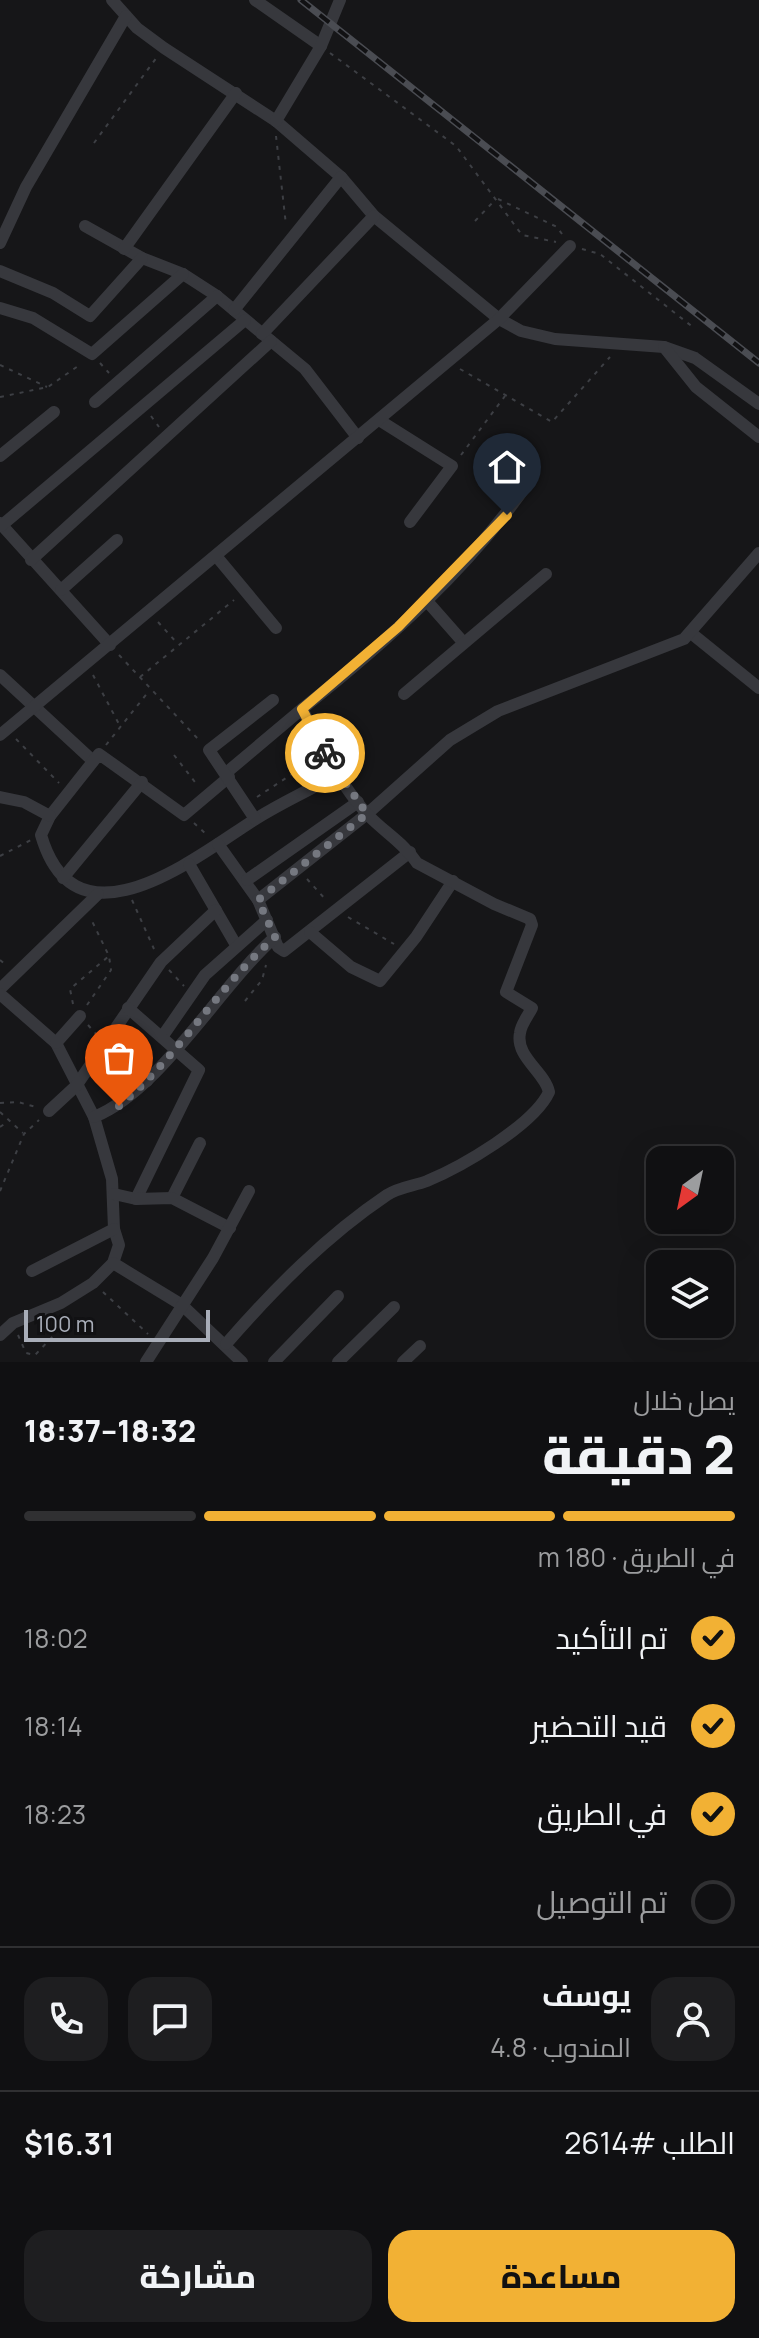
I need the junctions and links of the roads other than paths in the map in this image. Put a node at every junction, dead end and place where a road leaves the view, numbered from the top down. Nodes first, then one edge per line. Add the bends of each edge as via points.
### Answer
1 (112, 0) edge
2 (255, 0) edge
3 (340, 0) edge
4 (126, 16) junction
5 (321, 46) junction
6 (236, 93) junction
7 (276, 121) junction
8 (341, 177) junction
9 (374, 216) junction
10 (85, 226) dead end
11 (0, 243) edge
12 (570, 246) road end
13 (124, 249) junction
14 (142, 258) junction
15 (0, 271) edge
16 (183, 274) junction
17 (217, 296) junction
18 (0, 308) edge
19 (234, 310) junction
20 (499, 319) junction
21 (245, 320) junction
22 (266, 337) junction
23 (664, 347) junction
24 (95, 402) dead end
25 (759, 404) edge
26 (54, 412) dead end
27 (379, 420) junction
28 (759, 437) edge
29 (358, 438) junction
30 (0, 456) edge
31 (530, 480) dead end
32 (410, 522) dead end
33 (1, 524) edge
34 (117, 540) dead end
35 (759, 553) edge
36 (217, 557) junction
37 (31, 560) junction
38 (746, 568) junction
39 (546, 574) dead end
40 (759, 576) edge
41 (61, 590) junction
42 (426, 600) junction
43 (276, 628) dead end
44 (691, 633) junction
45 (463, 642) junction
46 (110, 645) junction
47 (0, 675) edge
48 (759, 688) edge
49 (404, 694) dead end
50 (273, 700) dead end
51 (36, 707) junction
52 (302, 709) junction
53 (4, 732) edge
54 (96, 757) junction
55 (337, 774) junction
56 (227, 775) junction
57 (142, 782) junction
58 (0, 797) edge
59 (358, 802) junction
60 (367, 814) junction
61 (50, 816) junction
62 (255, 819) junction
63 (218, 844) junction
64 (410, 852) junction
65 (189, 864) junction
66 (63, 878) junction
67 (247, 880) junction
68 (453, 881) junction
69 (98, 894) junction
70 (258, 900) junction
71 (216, 910) junction
72 (267, 920) junction
73 (310, 932) junction
74 (275, 937) junction
75 (236, 945) junction
76 (0, 991) edge
77 (128, 1008) junction
78 (80, 1016) road end
79 (162, 1037) junction
80 (56, 1043) junction
81 (105, 1043) junction
82 (175, 1049) junction
83 (147, 1081) junction
84 (76, 1086) junction
85 (49, 1111) road end
86 (94, 1117) junction
87 (200, 1143) dead end
88 (249, 1191) dead end
89 (114, 1194) junction
90 (172, 1198) junction
91 (136, 1199) junction
92 (230, 1228) junction
93 (114, 1229) junction
94 (113, 1263) junction
95 (32, 1271) dead end
96 (338, 1296) dead end
97 (182, 1305) junction
98 (394, 1307) dead end
99 (0, 1314) edge
100 (13, 1323) junction
101 (0, 1335) edge
102 (226, 1344) junction
103 (420, 1346) dead end
104 (146, 1362) edge
105 (242, 1362) edge
106 (274, 1362) edge
107 (338, 1362) edge
108 (403, 1362) edge

1 - 4 street
2 - 5 street
3 - 5 street
4 - 6 street via 164,48
4 - 11 street via 26,187
5 - 7 street
6 - 7 street
6 - 13 street
7 - 8 street
8 - 9 street
8 - 19 street
9 - 20 street
9 - 22 street
10 - 13 street
12 - 20 street
13 - 14 street
14 - 15 street via 90,316 53,293
14 - 16 street
16 - 17 street
16 - 18 street via 92,354 33,318
17 - 19 street
17 - 24 street
19 - 21 street
20 - 23 street via 555,339
20 - 27 street
21 - 22 street
21 - 33 street
22 - 29 street via 305,369
22 - 37 street
23 - 25 street via 695,358
23 - 28 street via 696,387
26 - 30 street
27 - 29 street
27 - 32 street via 452,466
29 - 36 street
31 - 42 street via 507,515
33 - 37 street
34 - 41 street
35 - 38 street
36 - 43 street
36 - 46 street
37 - 41 street
38 - 40 street
38 - 44 street
39 - 45 street
41 - 46 street
42 - 45 street
42 - 52 street
44 - 48 street
44 - 60 street via 675,644 498,711 450,740
45 - 49 street
46 - 51 street
47 - 51 street
50 - 56 street via 209,750
51 - 53 street
51 - 54 street
52 - 55 street
52 - 56 street
54 - 57 street
54 - 61 street
55 - 59 street
55 - 62 street
56 - 57 street via 184,815
56 - 62 street
57 - 66 street
58 - 61 street
59 - 60 street
59 - 67 street
60 - 64 street
60 - 70 street
61 - 66 street via 41,835
62 - 63 street
63 - 65 street
63 - 67 street
64 - 68 street via 426,871
64 - 73 street
65 - 69 street via 128,890
65 - 71 street
66 - 69 street
67 - 70 street
68 - 73 street via 386,977 375,981
68 - 102 street via 530,919 506,992 532,1008 520,1041 527,1060 549,1087 546,1098 492,1145 444,1173 379,1200 291,1274
69 - 76 street via 14,971
70 - 72 street
71 - 75 street
71 - 77 street via 161,962
72 - 74 street
72 - 75 street
73 - 74 street via 284,951
74 - 82 street
75 - 79 street via 191,993
76 - 80 street
77 - 79 street
77 - 81 street
78 - 80 street
79 - 82 street
80 - 84 street
81 - 83 street
81 - 84 street
82 - 83 street
82 - 91 street via 198,1066 199,1073
83 - 86 street via 119,1106
84 - 85 street
84 - 86 street
86 - 89 street
87 - 90 street
88 - 92 street
89 - 91 street
89 - 93 street
90 - 91 street
90 - 92 street
92 - 97 street
93 - 94 street via 119,1245
93 - 95 street
94 - 97 street
94 - 100 street via 61,1303
96 - 106 street
97 - 102 street
97 - 104 street
98 - 107 street
99 - 100 street
100 - 101 street
102 - 105 street
103 - 108 street

